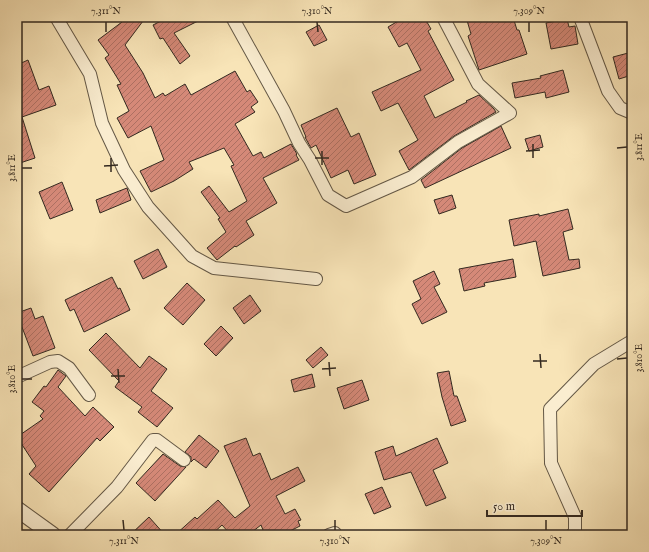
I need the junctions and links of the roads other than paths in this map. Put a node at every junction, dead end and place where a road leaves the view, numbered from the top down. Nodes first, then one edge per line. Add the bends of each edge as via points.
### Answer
1 (56, 17) edge
2 (232, 17) edge
3 (443, 17) edge
4 (580, 17) edge
5 (632, 113) edge
6 (316, 279) dead end
7 (632, 341) edge
8 (17, 377) edge
9 (88, 395) dead end
10 (184, 460) dead end
11 (17, 509) edge
12 (53, 535) edge
13 (70, 535) edge
14 (572, 535) edge

1 - 6 street via 90,74 102,123 124,170 148,207 192,256 214,268
2 - 3 street via 328,196 346,206 412,177 458,142 510,113 478,84
4 - 5 street via 608,91 620,108
7 - 14 street via 594,364 550,409 550,463 575,517 575,532
8 - 9 street via 58,361 69,368
10 - 13 street via 154,440 117,487
11 - 12 street

